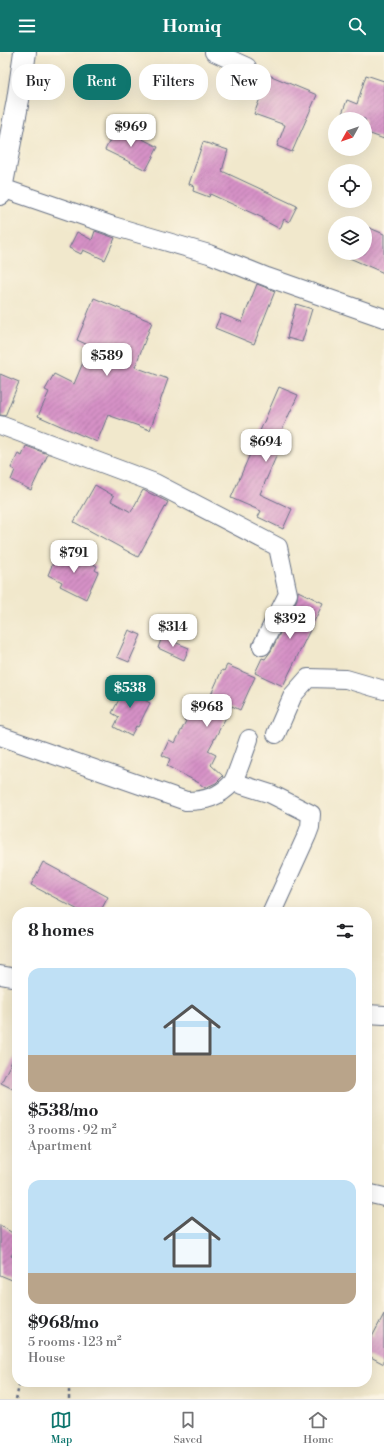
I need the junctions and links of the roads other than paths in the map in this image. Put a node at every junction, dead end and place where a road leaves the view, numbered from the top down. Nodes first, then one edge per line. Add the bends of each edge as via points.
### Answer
1 (25, 52) edge
2 (214, 52) edge
3 (240, 64) edge
4 (1, 191) edge
5 (384, 318) edge
6 (0, 425) edge
7 (262, 646) dead end
8 (384, 690) edge
9 (276, 734) dead end
10 (0, 736) edge
11 (249, 739) dead end
12 (233, 782) junction
13 (274, 907) edge
14 (0, 975) edge
15 (12, 977) edge
16 (372, 1014) edge
17 (384, 1015) edge
18 (372, 1194) edge
19 (384, 1197) edge

1 - 4 street
2 - 3 street
4 - 5 street via 209,254
6 - 7 street via 155,483 278,547 288,594
8 - 9 street via 346,679 308,678 293,695
10 - 12 street via 186,801 211,798
11 - 12 street
12 - 13 street via 271,794 311,814 307,835
14 - 15 street
16 - 17 street
18 - 19 street

